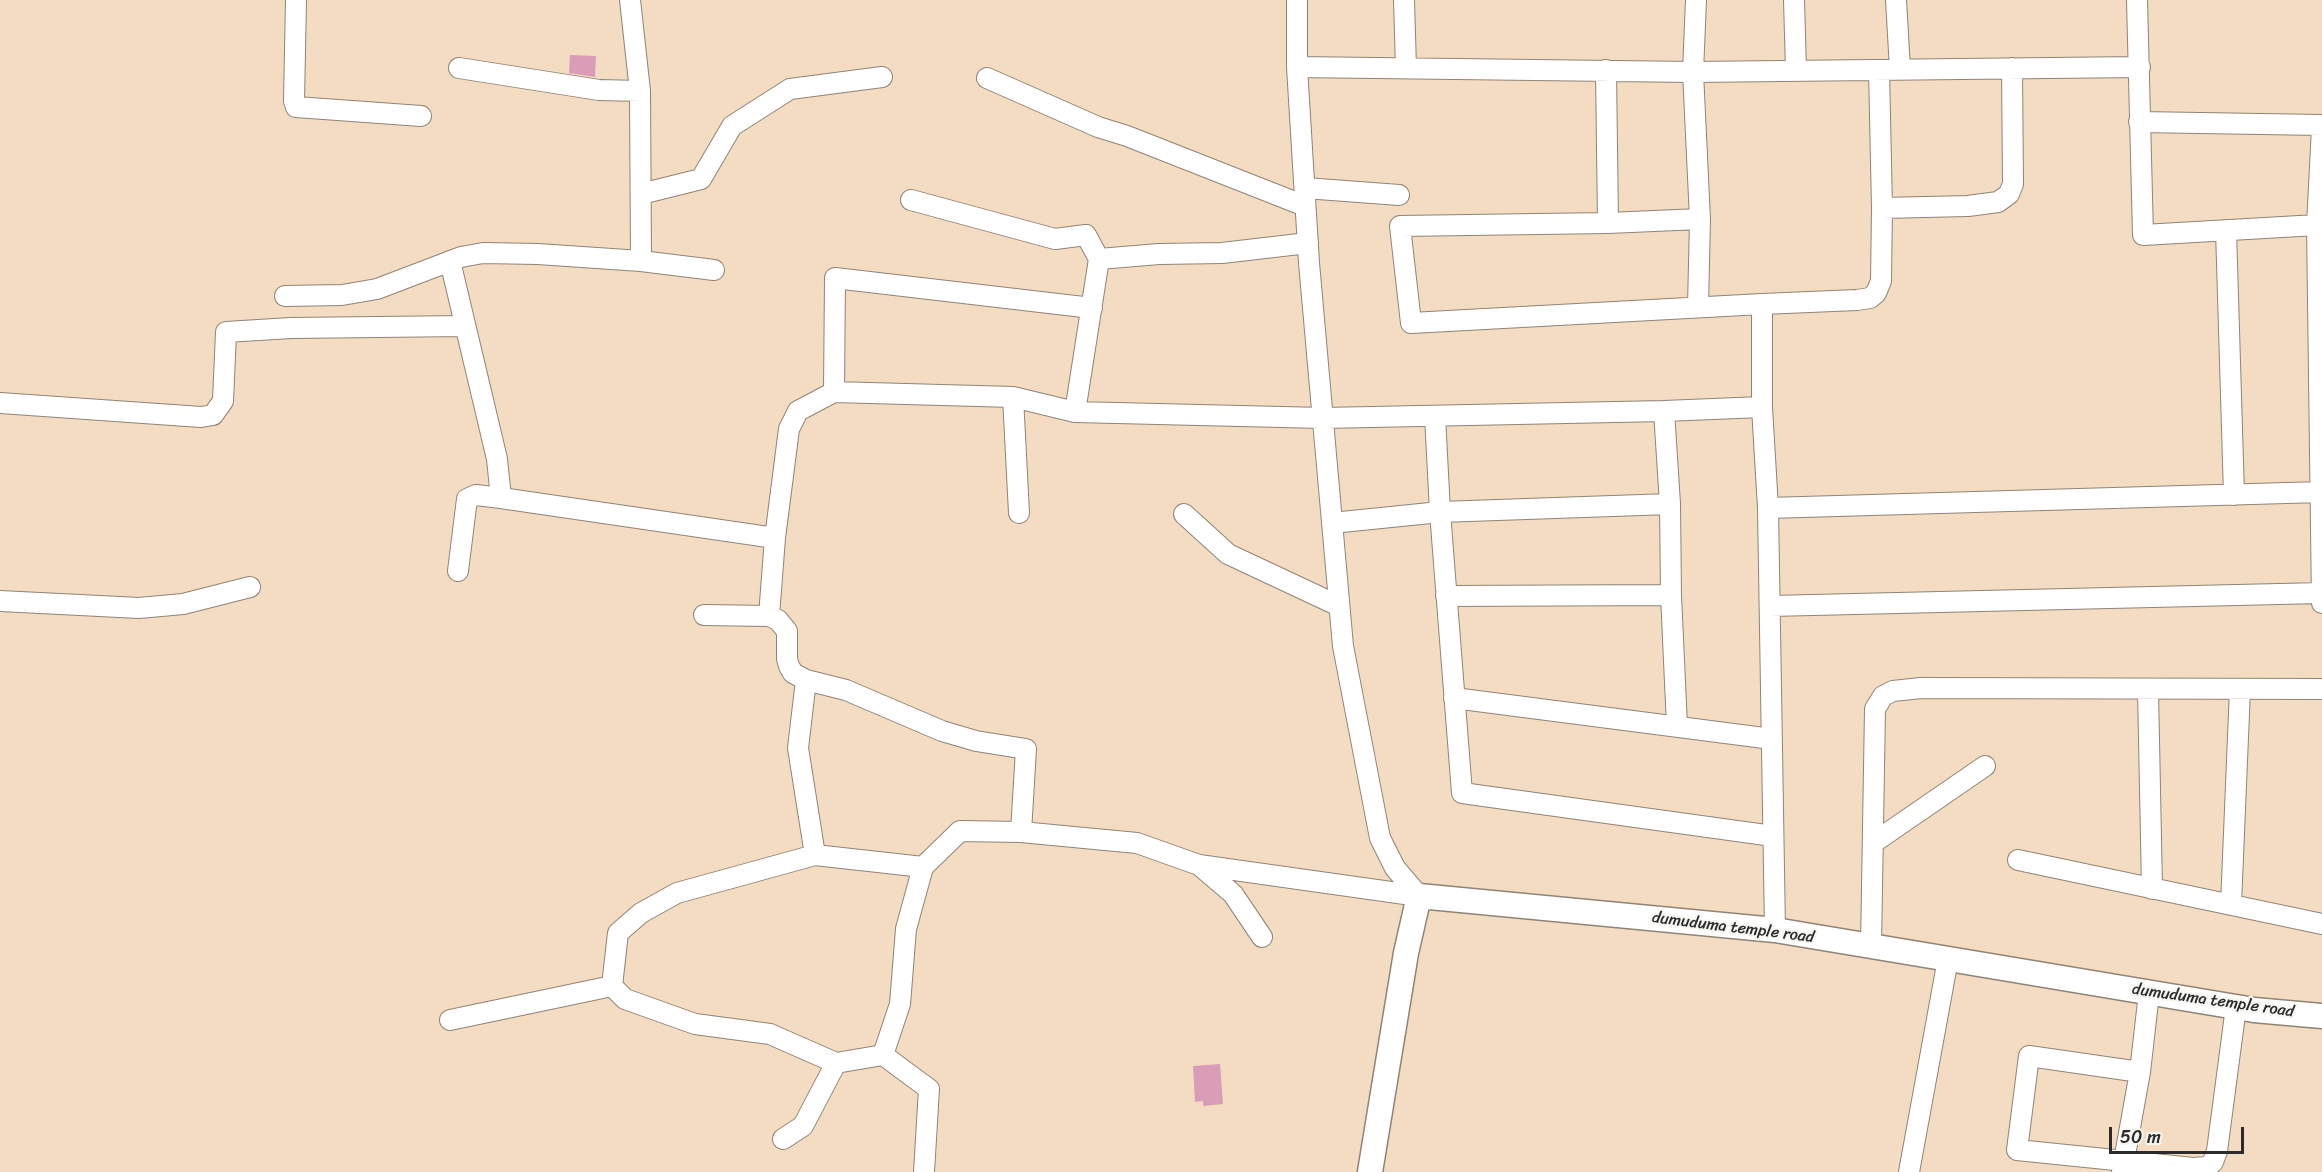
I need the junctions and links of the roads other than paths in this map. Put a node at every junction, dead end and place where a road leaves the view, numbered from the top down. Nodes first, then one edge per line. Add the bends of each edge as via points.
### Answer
1 (296, 0) edge
2 (630, 0) edge
3 (1297, 0) edge
4 (1404, 0) edge
5 (1696, 0) edge
6 (1794, 0) edge
7 (1896, 0) edge
8 (2137, 0) edge
9 (1298, 67) junction
10 (2140, 67) junction
11 (459, 68) dead end
12 (1406, 68) junction
13 (2012, 68) junction
14 (1879, 69) junction
15 (1900, 69) junction
16 (1606, 70) junction
17 (1796, 71) junction
18 (1693, 72) junction
19 (882, 77) dead end
20 (987, 78) dead end
21 (640, 91) junction
22 (420, 116) dead end
23 (2139, 122) junction
24 (2322, 126) edge
25 (641, 194) junction
26 (1399, 195) dead end
27 (1305, 197) junction
28 (911, 200) dead end
29 (1882, 208) junction
30 (1700, 219) junction
31 (1608, 223) junction
32 (2317, 225) junction
33 (2226, 230) junction
34 (1308, 243) junction
35 (1099, 259) junction
36 (450, 261) junction
37 (641, 261) junction
38 (714, 270) dead end
39 (285, 296) dead end
40 (1762, 304) junction
41 (1698, 307) junction
42 (1092, 308) junction
43 (464, 326) junction
44 (834, 392) junction
45 (1012, 397) junction
46 (0, 404) edge
47 (1762, 407) junction
48 (1664, 411) junction
49 (1076, 412) junction
50 (1435, 416) junction
51 (1323, 418) junction
52 (2321, 492) edge
53 (2234, 495) junction
54 (501, 498) junction
55 (1670, 504) junction
56 (1768, 508) junction
57 (1440, 512) junction
58 (1019, 513) dead end
59 (1184, 514) dead end
60 (1332, 523) junction
61 (776, 538) junction
62 (458, 572) dead end
63 (250, 587) dead end
64 (2322, 592) edge
65 (1671, 595) junction
66 (1446, 597) junction
67 (0, 601) edge
68 (2322, 603) edge
69 (1339, 606) junction
70 (1770, 606) junction
71 (704, 615) dead end
72 (769, 616) junction
73 (806, 680) junction
74 (2240, 689) junction
75 (2322, 689) edge
76 (2148, 690) junction
77 (1454, 698) junction
78 (1677, 726) junction
79 (1772, 739) junction
80 (1985, 766) dead end
81 (1021, 832) junction
82 (1773, 836) junction
83 (1873, 843) junction
84 (814, 855) junction
85 (2018, 860) dead end
86 (1198, 864) junction
87 (923, 867) junction
88 (2152, 889) junction
89 (1419, 896) junction
90 (2231, 905) junction
91 (2322, 924) edge
92 (1774, 930) junction
93 (1262, 937) dead end
94 (1871, 947) junction
95 (1948, 960) junction
96 (612, 986) junction
97 (2149, 993) junction
98 (2236, 1007) junction
99 (2322, 1016) edge
100 (450, 1020) dead end
101 (883, 1055) junction
102 (836, 1063) junction
103 (2140, 1072) junction
104 (783, 1139) dead end
105 (2123, 1166) edge
106 (924, 1172) edge
107 (1370, 1172) edge
108 (1909, 1172) edge

1 - 22 street via 296,107
2 - 21 street
3 - 9 street
4 - 12 street
5 - 18 street
6 - 17 street
7 - 15 street
8 - 10 street
9 - 12 street
9 - 27 street
10 - 13 street
10 - 23 street
11 - 21 street via 599,90
12 - 16 street
13 - 15 street
13 - 29 street via 2013,184 2009,194 1998,202 1968,206
14 - 15 street
14 - 17 street
14 - 29 street
16 - 18 street
16 - 31 street
17 - 18 street
18 - 30 street
19 - 25 street via 790,89 732,126 701,178
20 - 27 street via 1098,127
21 - 25 street
23 - 24 street
23 - 33 street via 2143,235
24 - 32 street
25 - 37 street
26 - 27 street
27 - 34 street
28 - 35 street via 1055,240 1086,235
29 - 40 street via 1881,281 1870,298
30 - 31 street
30 - 41 street
31 - 41 street via 1400,226 1411,323
32 - 33 street
32 - 52 street
33 - 53 street
34 - 35 street via 1222,253
34 - 51 street
35 - 42 street
36 - 37 street via 483,253
36 - 39 street via 376,289 342,295
36 - 43 street
37 - 38 street
40 - 41 street
40 - 47 street
42 - 44 street via 835,278
42 - 49 street
43 - 46 street via 226,332 223,401 213,415
43 - 54 street via 497,459
44 - 45 street
44 - 61 street via 798,411 789,429
45 - 49 street
45 - 58 street
47 - 48 street
47 - 56 street
48 - 50 street
48 - 55 street
49 - 51 street
50 - 51 street
50 - 57 street
51 - 60 street
52 - 53 street
52 - 64 street
53 - 56 street
54 - 61 street
54 - 62 street via 476,495 467,499
55 - 57 street
55 - 65 street
56 - 70 street
57 - 60 street
57 - 66 street
59 - 69 street via 1228,554
60 - 69 street
61 - 72 street
63 - 67 street via 183,603 139,608
64 - 68 street
64 - 70 street
65 - 66 street
65 - 78 street
66 - 77 street
69 - 89 street via 1343,646 1380,838 1395,868
70 - 79 street
71 - 72 street
72 - 73 street via 784,626 789,666
73 - 81 street via 846,690 942,731 1026,749
73 - 84 street via 798,748
74 - 75 street
74 - 76 street
74 - 90 street
76 - 83 street via 1921,688 1883,696 1875,709
76 - 88 street
77 - 78 street
77 - 82 street via 1462,793
78 - 79 street
79 - 82 street
80 - 83 street
81 - 86 street via 1137,843
81 - 87 street via 960,831
82 - 92 street
83 - 94 street
84 - 87 street
84 - 96 street via 677,893 641,913 618,933
85 - 88 street
86 - 89 street
86 - 93 street via 1233,894
87 - 101 street via 906,930 900,1004
88 - 90 street
89 - 92 street, dumuduma temple road
89 - 107 street
90 - 91 street
92 - 94 street, dumuduma temple road
94 - 95 street, dumuduma temple road
95 - 97 street, dumuduma temple road
95 - 108 street
96 - 100 street
96 - 102 street via 625,999 695,1024 771,1034
97 - 98 street, dumuduma temple road
97 - 103 street
98 - 99 street, dumuduma temple road
98 - 105 street via 2213,1162 2207,1167 2193,1168
101 - 102 street
101 - 106 street via 928,1089
102 - 104 street via 803,1126
103 - 105 street
103 - 105 street via 2029,1056 2017,1150

